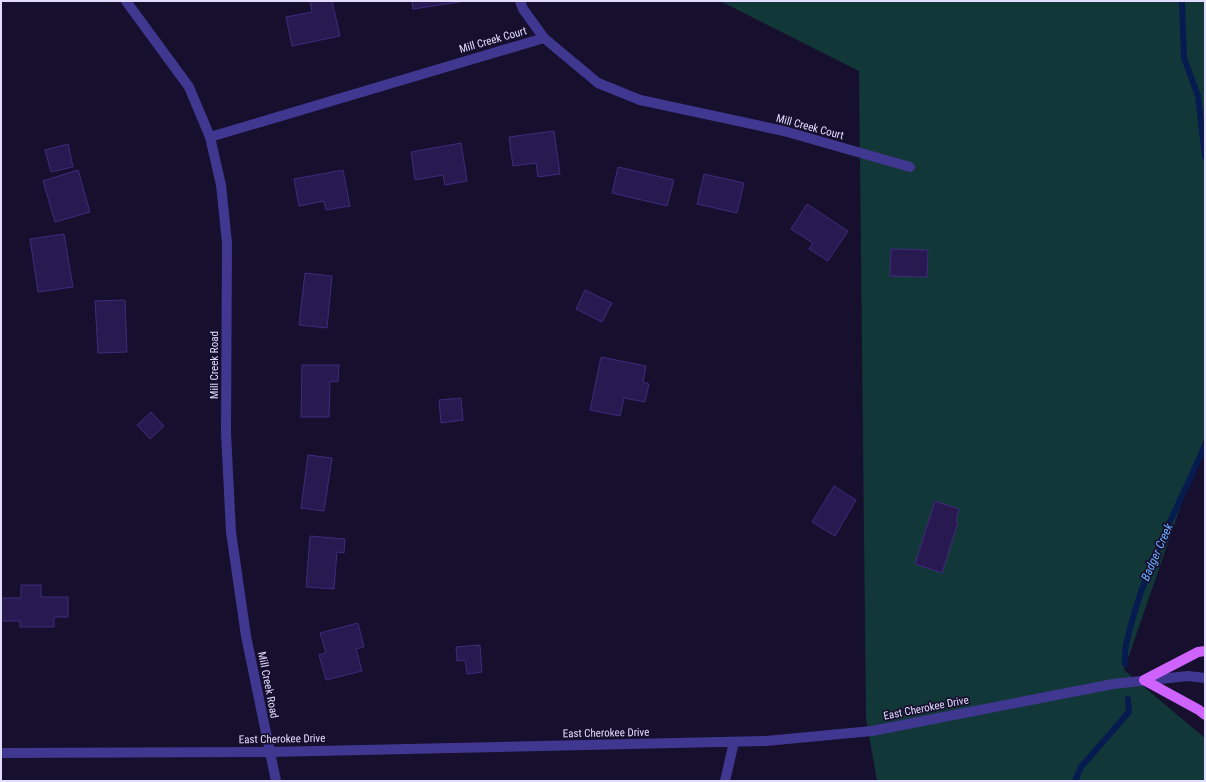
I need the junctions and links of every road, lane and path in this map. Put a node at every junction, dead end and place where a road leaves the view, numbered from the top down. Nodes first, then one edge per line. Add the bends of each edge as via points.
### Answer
1 (126, 1) edge
2 (520, 1) edge
3 (544, 38) junction
4 (210, 137) junction
5 (910, 167) dead end
6 (1205, 651) edge
7 (1205, 678) edge
8 (1144, 680) junction
9 (1205, 715) edge
10 (734, 742) junction
11 (270, 752) junction
12 (1, 753) edge
13 (276, 781) edge
14 (725, 781) edge

1 - 4 street, Mill Creek Road via 189,87
2 - 3 street
3 - 4 street, Mill Creek Court
3 - 5 street, Mill Creek Court via 598,83 640,100 784,131
4 - 11 street, Mill Creek Road via 221,185 227,243 226,433 231,532 246,636
6 - 8 main road via 1198,652
7 - 8 street, East Cherokee Drive via 1188,676
8 - 9 main road
8 - 10 street, East Cherokee Drive via 872,731
10 - 11 street, East Cherokee Drive
10 - 14 street
11 - 12 street, East Cherokee Drive
11 - 13 street, Mill Creek Road

